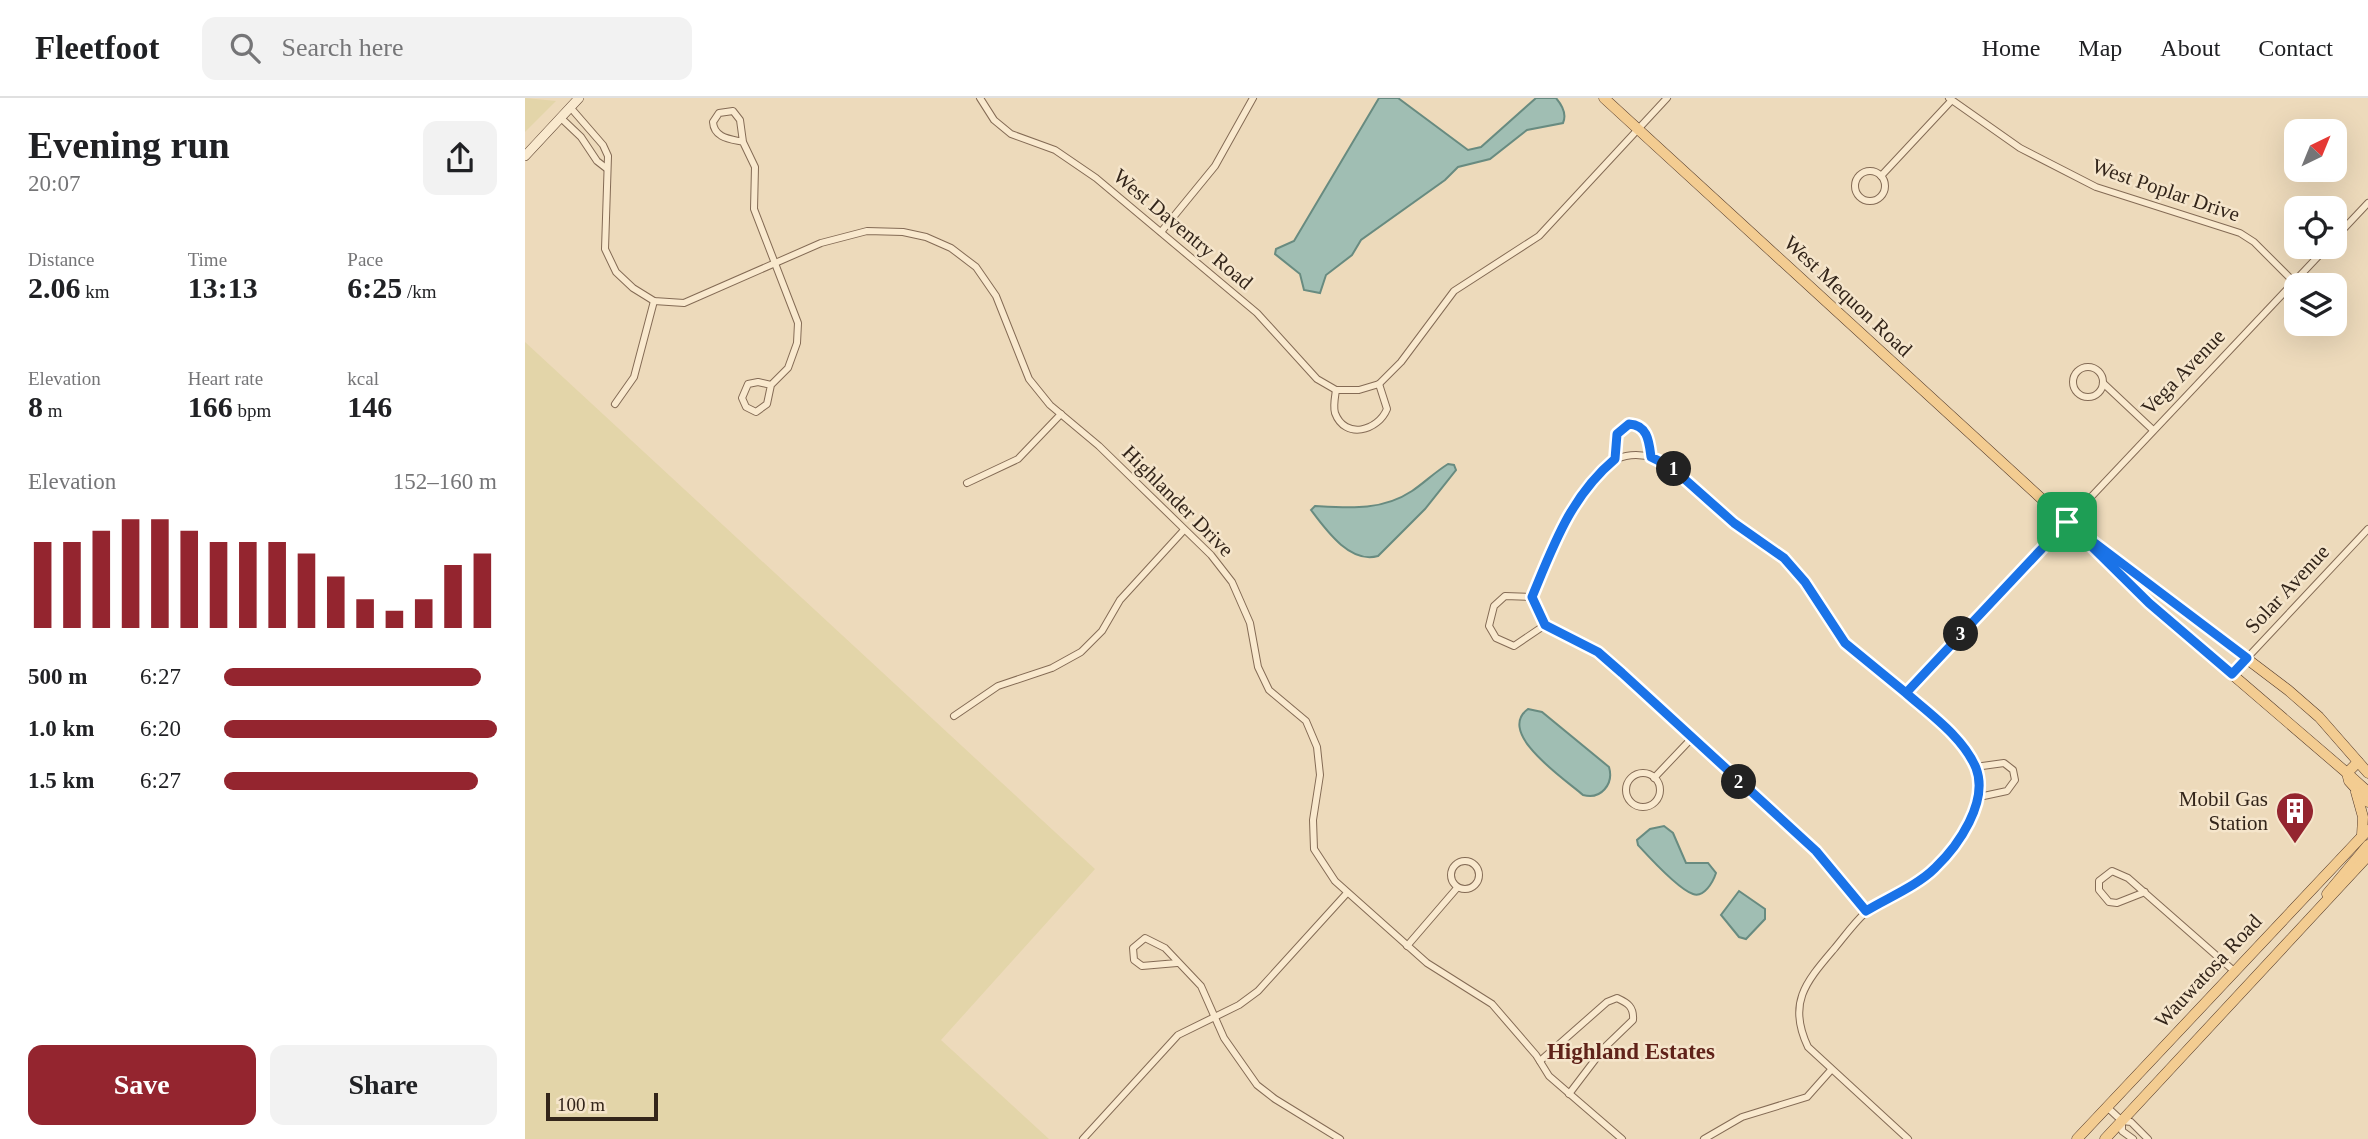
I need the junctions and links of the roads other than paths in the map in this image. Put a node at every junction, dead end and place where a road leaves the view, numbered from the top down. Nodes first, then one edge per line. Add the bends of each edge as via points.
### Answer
1 (579, 98) edge
2 (980, 98) edge
3 (1254, 98) edge
4 (1604, 98) edge
5 (1667, 98) edge
6 (1950, 99) edge
7 (570, 107) junction
8 (561, 118) junction
9 (1639, 130) junction
10 (743, 142) junction
11 (525, 156) edge
12 (606, 168) junction
13 (1881, 176) junction
14 (2368, 203) edge
15 (2347, 225) edge
16 (1161, 232) junction
17 (2316, 259) edge
18 (774, 264) junction
19 (2285, 273) edge
20 (2302, 273) edge
21 (2284, 292) edge
22 (655, 301) junction
23 (2103, 383) junction
24 (771, 384) junction
25 (1379, 384) junction
26 (1336, 390) junction
27 (615, 404) dead end
28 (1061, 415) junction
29 (2153, 430) junction
30 (1651, 457) junction
31 (1615, 459) junction
32 (968, 483) dead end
33 (2067, 522) junction
34 (2368, 529) edge
35 (1184, 530) junction
36 (1532, 597) junction
37 (1545, 625) junction
38 (2247, 658) junction
39 (2232, 674) junction
40 (1906, 693) junction
41 (954, 716) dead end
42 (1691, 738) junction
43 (2358, 762) junction
44 (1975, 767) junction
45 (2347, 773) junction
46 (2368, 773) edge
47 (1654, 778) junction
48 (2355, 788) junction
49 (2368, 792) edge
50 (1979, 797) junction
51 (2368, 802) edge
52 (2366, 837) edge
53 (2368, 856) edge
54 (1457, 888) junction
55 (2145, 892) junction
56 (1347, 893) junction
57 (2318, 909) junction
58 (1866, 911) junction
59 (1406, 946) junction
60 (1177, 962) junction
61 (2234, 971) junction
62 (1215, 1015) junction
63 (1540, 1061) junction
64 (1831, 1070) junction
65 (1569, 1094) junction
66 (2108, 1107) junction
67 (2122, 1121) junction
68 (1083, 1139) edge
69 (1341, 1139) edge
70 (1622, 1139) edge
71 (1704, 1139) edge
72 (1908, 1139) edge
73 (2077, 1139) edge
74 (2105, 1139) edge
75 (2133, 1139) edge
76 (2148, 1139) edge

1 - 7 street
2 - 16 street, West Daventry Road via 994,120 1011,134 1077,162
3 - 16 street via 1210,174
4 - 9 main road, West Mequon Road
5 - 9 street
6 - 13 street
6 - 19 street, West Poplar Drive via 2020,148 2086,182 2240,233
7 - 8 street
7 - 12 street via 603,145 608,156
8 - 11 street
8 - 12 street
9 - 25 street via 1539,236 1454,291 1416,344
9 - 33 main road, West Mequon Road
10 - 10 street via 739,117 728,110 719,113 713,122 715,130
10 - 18 street via 755,167 754,209
12 - 22 street via 605,249 616,272
13 - 13 street via 1867,171 1859,176 1855,185 1858,195 1871,201 1880,197 1885,184
14 - 15 street
16 - 26 street, West Daventry Road via 1257,313 1317,379
17 - 20 street, Vega Avenue
18 - 22 street, Highlander Drive via 684,303
18 - 24 street via 798,323 788,368
18 - 28 street, Highlander Drive via 821,243 867,231 903,232 951,248 976,267 996,296 1029,379
21 - 29 street, Vega Avenue
22 - 27 street via 634,377
23 - 23 street via 2101,374 2089,367 2080,369 2073,381 2076,391 2085,397 2095,395
23 - 29 street
24 - 24 street via 748,384 741,398 746,407 756,412 764,408
25 - 26 street
25 - 26 street via 1387,409 1378,424 1367,430 1343,424 1335,413
28 - 32 street via 1019,459
28 - 35 street, Highlander Drive
29 - 33 street, Vega Avenue
30 - 31 street
30 - 31 street via 1646,432 1629,424 1617,434
30 - 40 street via 1671,467 1734,523 1784,558 1845,643
31 - 36 street via 1589,482 1562,528
33 - 38 main road, West Mequon Road
33 - 39 main road, West Mequon Road via 2149,603
33 - 40 street, Vega Avenue
34 - 38 street, Solar Avenue
35 - 41 street via 1080,652 1052,668 998,686
35 - 56 street, Highlander Drive via 1232,582 1250,623 1258,667 1269,690 1306,722 1317,747 1320,775 1314,849
36 - 37 street
36 - 37 street via 1505,596 1494,606 1489,626 1496,638 1514,646
37 - 42 street via 1598,652
38 - 39 street, Solar Avenue
38 - 43 main road, West Mequon Road via 2319,717
39 - 45 main road, West Mequon Road
40 - 44 street via 1950,733
42 - 47 street
42 - 58 street via 1816,851
43 - 45 main road
43 - 46 main road, West Mequon Road
44 - 50 street
44 - 50 street via 2004,763 2013,770 2015,780 2007,791
45 - 48 main road, West Mequon Road
45 - 49 main road
47 - 47 street via 1638,774 1629,781 1630,802 1645,807 1655,802 1660,793
48 - 51 main road, West Mequon Road
48 - 52 main road
50 - 58 street via 1969,821 1934,869
52 - 57 main road
52 - 61 main road, Wauwatosa Road
53 - 57 main road, Wauwatosa Road
54 - 54 street via 1471,889 1478,883 1479,870 1473,863 1454,865 1451,880
54 - 59 street
55 - 55 street via 2112,871 2099,881 2099,890 2109,902
55 - 61 street
56 - 59 street, Highlander Drive
56 - 62 street via 1258,991
57 - 67 main road, Wauwatosa Road
58 - 64 street via 1800,995 1799,1029 1808,1047
59 - 63 street, Highlander Drive via 1492,1004
60 - 60 street via 1150,939 1133,948 1133,960 1142,966
60 - 62 street via 1201,986
61 - 66 main road, Wauwatosa Road
62 - 68 street via 1178,1035
62 - 69 street via 1224,1038 1257,1085
63 - 65 street, Highlander Drive
63 - 65 street via 1607,1002 1617,998 1628,1003 1634,1013 1628,1029 1604,1048
64 - 71 street via 1807,1097 1742,1117
64 - 72 street
65 - 70 street, Highlander Drive
66 - 67 street
66 - 73 main road, Wauwatosa Road
67 - 74 main road, Wauwatosa Road
67 - 75 street via 2122,1131
67 - 76 street via 2131,1122

